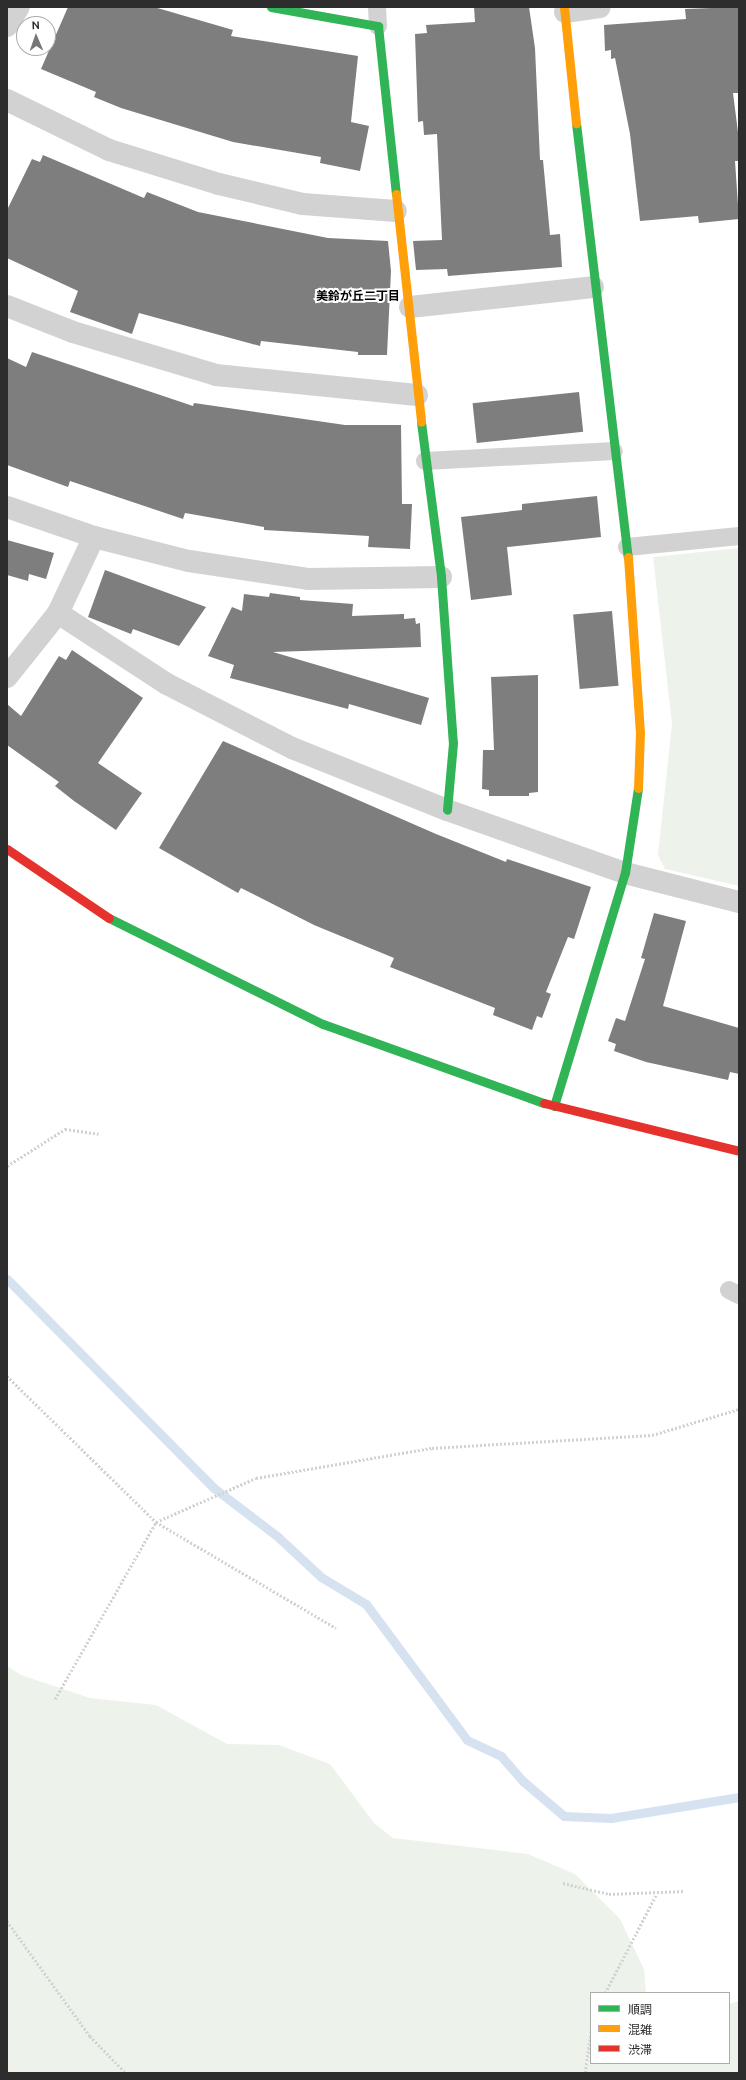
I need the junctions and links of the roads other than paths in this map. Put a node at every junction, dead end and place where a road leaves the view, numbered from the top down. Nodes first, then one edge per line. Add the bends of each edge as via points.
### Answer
1 (19, 7) edge
2 (271, 7) edge
3 (376, 7) edge
4 (600, 7) edge
5 (564, 10) edge
6 (7, 26) edge
7 (378, 26) junction
8 (7, 100) edge
9 (396, 211) junction
10 (593, 287) junction
11 (7, 306) edge
12 (410, 307) junction
13 (417, 395) junction
14 (614, 451) junction
15 (425, 461) junction
16 (7, 507) edge
17 (739, 536) edge
18 (94, 537) junction
19 (627, 547) junction
20 (441, 577) junction
21 (58, 613) junction
22 (7, 677) edge
23 (447, 810) junction
24 (7, 850) edge
25 (625, 873) junction
26 (739, 902) edge
27 (554, 1106) junction
28 (739, 1151) edge

1 - 6 street
2 - 7 street
3 - 7 lane
4 - 5 street
5 - 10 street
7 - 9 street
8 - 9 street via 109,150 219,184 303,204
9 - 12 street
10 - 12 street
10 - 14 street
11 - 13 street via 73,332 216,375
12 - 13 street
13 - 15 street
14 - 15 lane
14 - 19 street
15 - 20 street
16 - 18 street
17 - 19 lane
18 - 20 street via 189,561 308,578
18 - 21 street
19 - 25 street via 640,732 638,796
20 - 23 street via 453,743
21 - 22 street
21 - 23 street via 167,684 292,748
23 - 25 street
24 - 27 street via 105,916 323,1024
25 - 26 street
25 - 27 street
27 - 28 street

